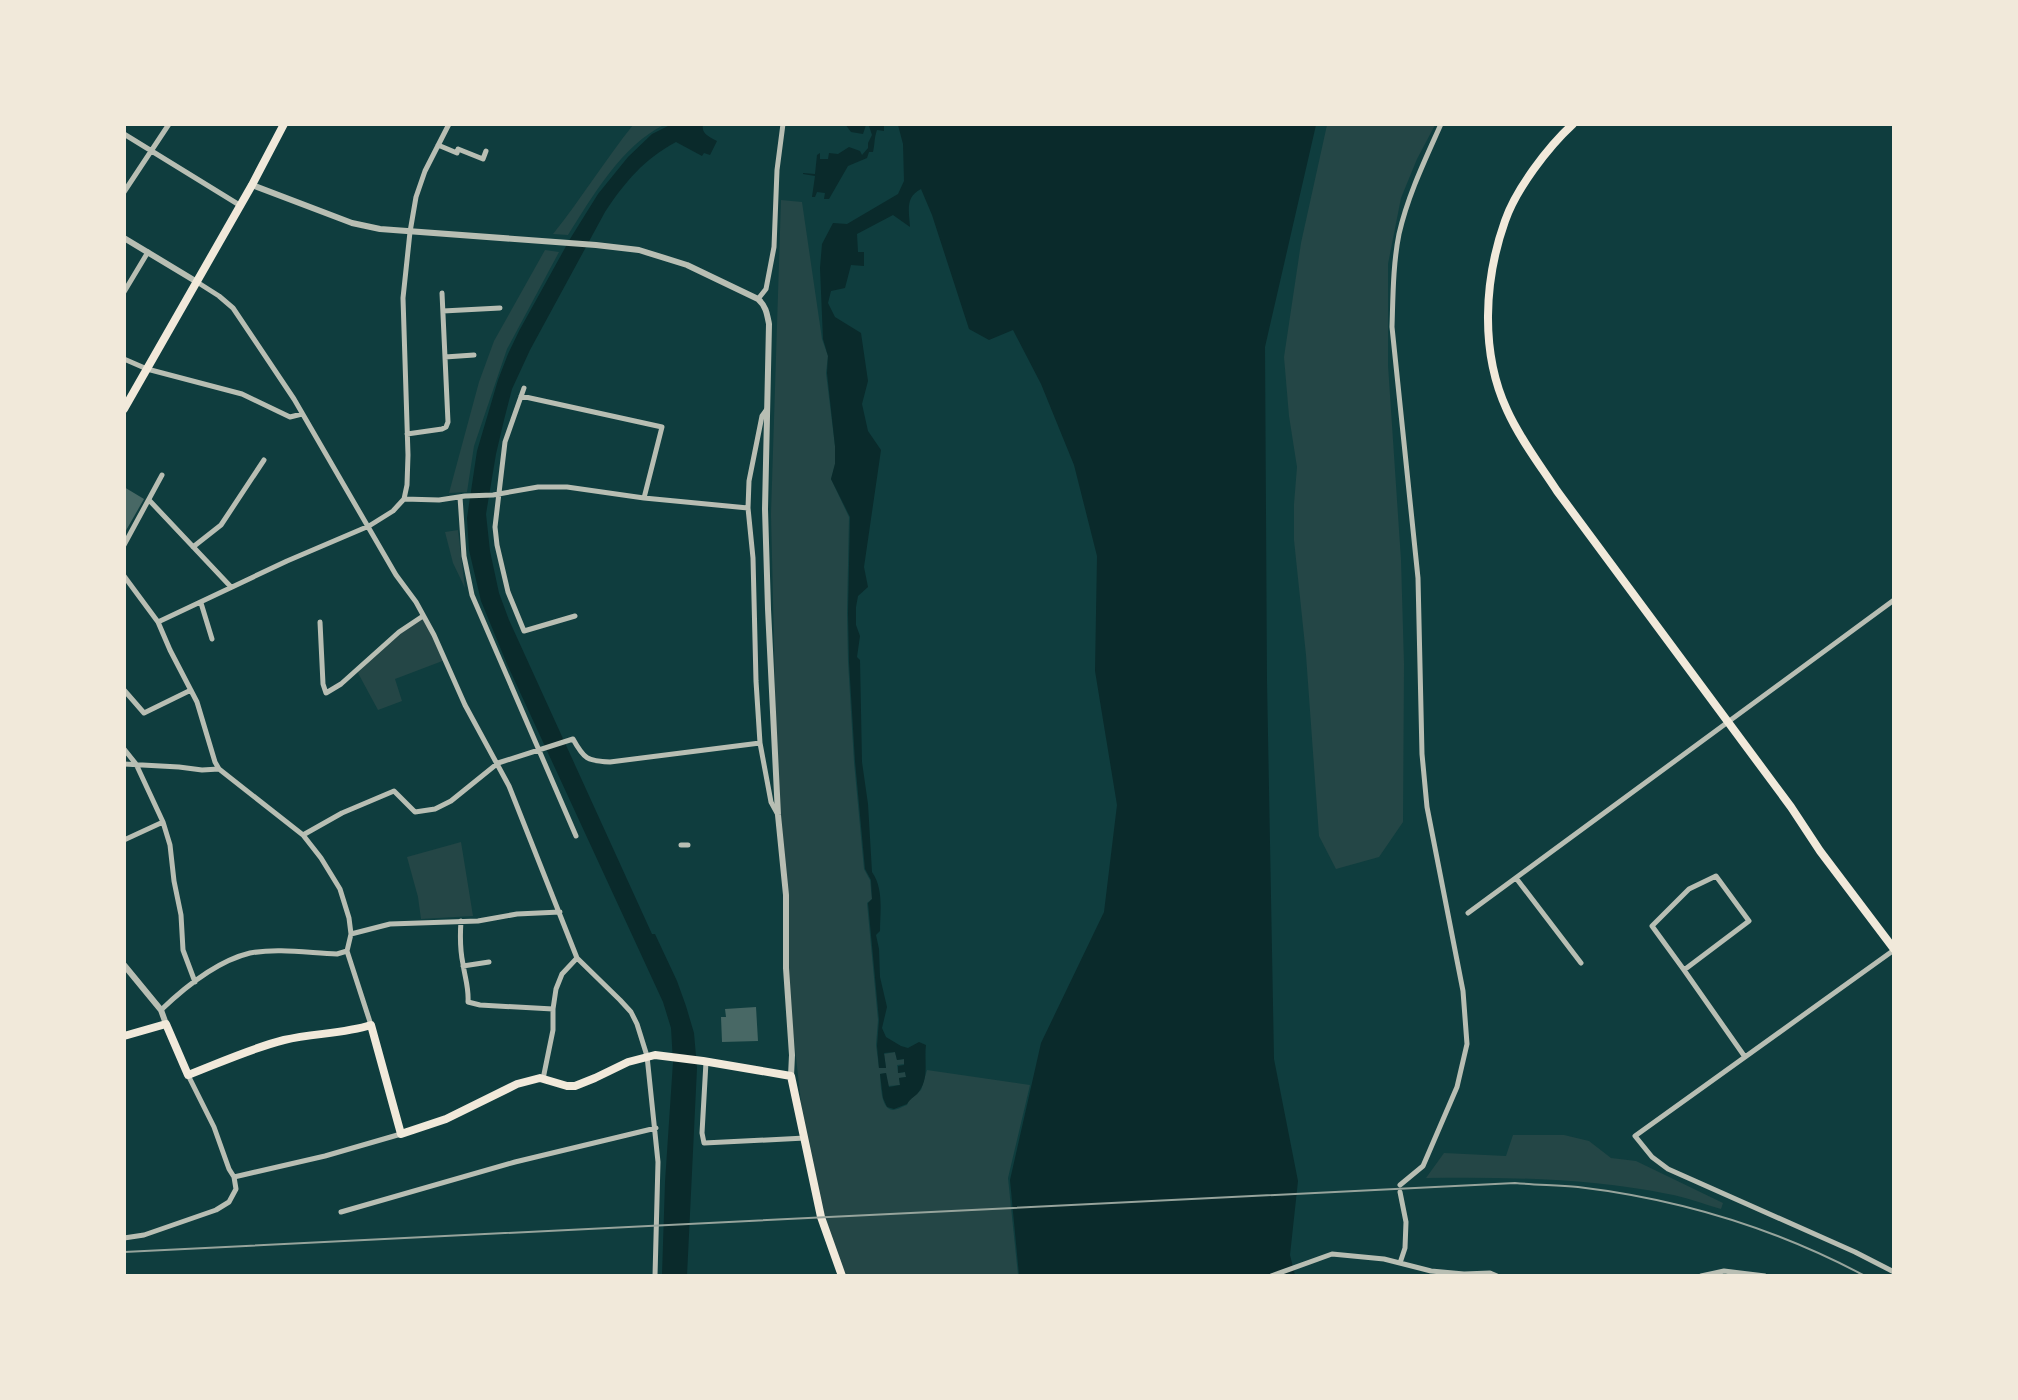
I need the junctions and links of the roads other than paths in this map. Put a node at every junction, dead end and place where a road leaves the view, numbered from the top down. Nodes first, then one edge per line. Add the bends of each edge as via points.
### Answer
1 (169, 124) edge
2 (284, 124) edge
3 (449, 124) edge
4 (783, 124) edge
5 (1441, 124) edge
6 (1574, 124) edge
7 (124, 134) edge
8 (438, 145) junction
9 (486, 151) dead end
10 (152, 152) junction
11 (252, 185) junction
12 (124, 192) edge
13 (241, 206) junction
14 (410, 232) junction
15 (124, 238) edge
16 (148, 252) junction
17 (197, 282) junction
18 (124, 292) edge
19 (442, 293) dead end
20 (758, 299) junction
21 (500, 308) dead end
22 (443, 311) junction
23 (474, 355) dead end
24 (445, 357) junction
25 (124, 359) edge
26 (147, 369) junction
27 (524, 388) dead end
28 (521, 396) junction
29 (768, 408) junction
30 (124, 409) edge
31 (302, 414) junction
32 (407, 434) junction
33 (264, 460) dead end
34 (162, 475) dead end
35 (496, 495) junction
36 (463, 496) junction
37 (644, 498) junction
38 (404, 499) junction
39 (149, 500) junction
40 (748, 508) junction
41 (369, 526) junction
42 (124, 544) edge
43 (193, 547) junction
44 (124, 576) edge
45 (231, 587) junction
46 (1893, 600) edge
47 (201, 603) junction
48 (423, 616) junction
49 (575, 616) dead end
50 (158, 621) junction
51 (320, 622) dead end
52 (212, 639) dead end
53 (124, 690) edge
54 (191, 690) junction
55 (1728, 723) junction
56 (760, 743) junction
57 (124, 749) edge
58 (539, 749) junction
59 (498, 763) junction
60 (124, 764) edge
61 (136, 764) junction
62 (219, 769) junction
63 (778, 815) junction
64 (163, 822) junction
65 (303, 835) junction
66 (576, 836) dead end
67 (124, 840) edge
68 (1516, 878) junction
69 (560, 912) junction
70 (1468, 913) dead end
71 (460, 921) junction
72 (351, 934) junction
73 (1893, 949) edge
74 (347, 951) junction
75 (577, 958) junction
76 (489, 962) dead end
77 (1581, 963) dead end
78 (124, 965) edge
79 (463, 966) junction
80 (1684, 970) junction
81 (195, 982) junction
82 (553, 1009) junction
83 (161, 1010) junction
84 (166, 1024) junction
85 (371, 1025) junction
86 (124, 1036) edge
87 (647, 1056) junction
88 (1745, 1057) junction
89 (705, 1061) junction
90 (188, 1075) junction
91 (792, 1076) junction
92 (543, 1079) junction
93 (656, 1128) junction
94 (401, 1134) junction
95 (805, 1138) junction
96 (234, 1177) junction
97 (341, 1212) dead end
98 (124, 1238) edge
99 (1400, 1263) junction
100 (1893, 1272) edge
101 (655, 1275) edge
102 (842, 1275) edge
103 (1271, 1275) edge
104 (1497, 1275) edge
105 (1701, 1275) edge
106 (1765, 1275) edge

1 - 10 street
2 - 11 main road
3 - 8 street
4 - 20 street via 774,247 766,289
5 - 99 street via 1415,181 1401,226 1392,327 1418,578 1427,807 1463,991 1467,1044 1457,1087 1423,1166 1400,1189 1406,1222
6 - 55 main road via 1539,162 1505,219 1491,276 1488,330 1498,385 1522,439 1557,491
7 - 10 street
8 - 9 street via 483,159
8 - 14 street via 416,197
10 - 12 street
10 - 13 street
11 - 13 main road
11 - 14 street via 352,223
13 - 17 main road
14 - 20 street via 639,250 674,260
14 - 32 street via 403,298
15 - 16 street
16 - 17 street
16 - 18 street
17 - 26 main road
17 - 31 street via 233,308
19 - 22 street
20 - 29 street via 766,308 769,324
21 - 22 street
22 - 24 street
23 - 24 street
24 - 32 street via 446,427
25 - 26 street
26 - 30 main road
26 - 31 street via 242,394 290,417
27 - 28 street
28 - 35 street via 505,442
28 - 37 street via 662,428
29 - 40 street via 762,416 749,481
29 - 63 street via 765,509
31 - 41 street
32 - 38 street
33 - 43 street via 221,525
34 - 39 street
35 - 36 street
35 - 37 street via 538,487 567,487
35 - 49 street via 497,545 508,592 524,631
36 - 38 street
36 - 58 street via 464,556 472,595
37 - 40 street
38 - 41 street
39 - 42 street
39 - 43 street
40 - 56 street
41 - 45 street
41 - 48 street
43 - 45 street
44 - 50 street
45 - 47 street
46 - 55 street
47 - 50 street
47 - 52 street
48 - 51 street via 326,693
48 - 59 street via 465,705
50 - 54 street
53 - 54 street via 144,713
54 - 62 street
55 - 68 street
55 - 73 main road
56 - 58 street via 610,762 591,761 573,740
56 - 63 street via 771,802
57 - 61 street
58 - 59 street
58 - 66 street
59 - 65 street via 435,809 415,812 394,791
59 - 69 street
60 - 61 street
61 - 62 street via 202,771
61 - 64 street
62 - 65 street
63 - 91 street via 786,895
64 - 67 street
64 - 81 street via 173,858 183,950
65 - 72 street via 343,895
68 - 70 street
68 - 77 street
69 - 71 street
69 - 75 street
71 - 72 street via 390,924
71 - 79 street
72 - 74 street
73 - 88 street
74 - 81 street via 251,953 222,964
74 - 85 street
75 - 82 street via 562,974
75 - 87 street via 631,1012
76 - 79 street
78 - 83 street
79 - 82 street via 469,987 468,1002
80 - 80 street via 1652,926 1689,889 1716,876 1749,921
80 - 88 street
81 - 83 street
82 - 92 street
83 - 84 street
84 - 86 main road
84 - 90 main road
85 - 90 main road via 351,1032 284,1040
85 - 94 main road
87 - 89 main road
87 - 92 main road via 575,1086
87 - 93 street
88 - 100 street via 1635,1136 1668,1169
89 - 91 main road
89 - 95 street via 704,1143
90 - 96 street
91 - 95 main road
92 - 94 main road via 517,1084 446,1119
93 - 97 street via 515,1162
93 - 101 street
94 - 96 street
95 - 102 main road via 821,1217
96 - 98 street via 236,1189 223,1206
99 - 103 street via 1332,1254
99 - 104 street via 1431,1270
105 - 106 street via 1724,1271

